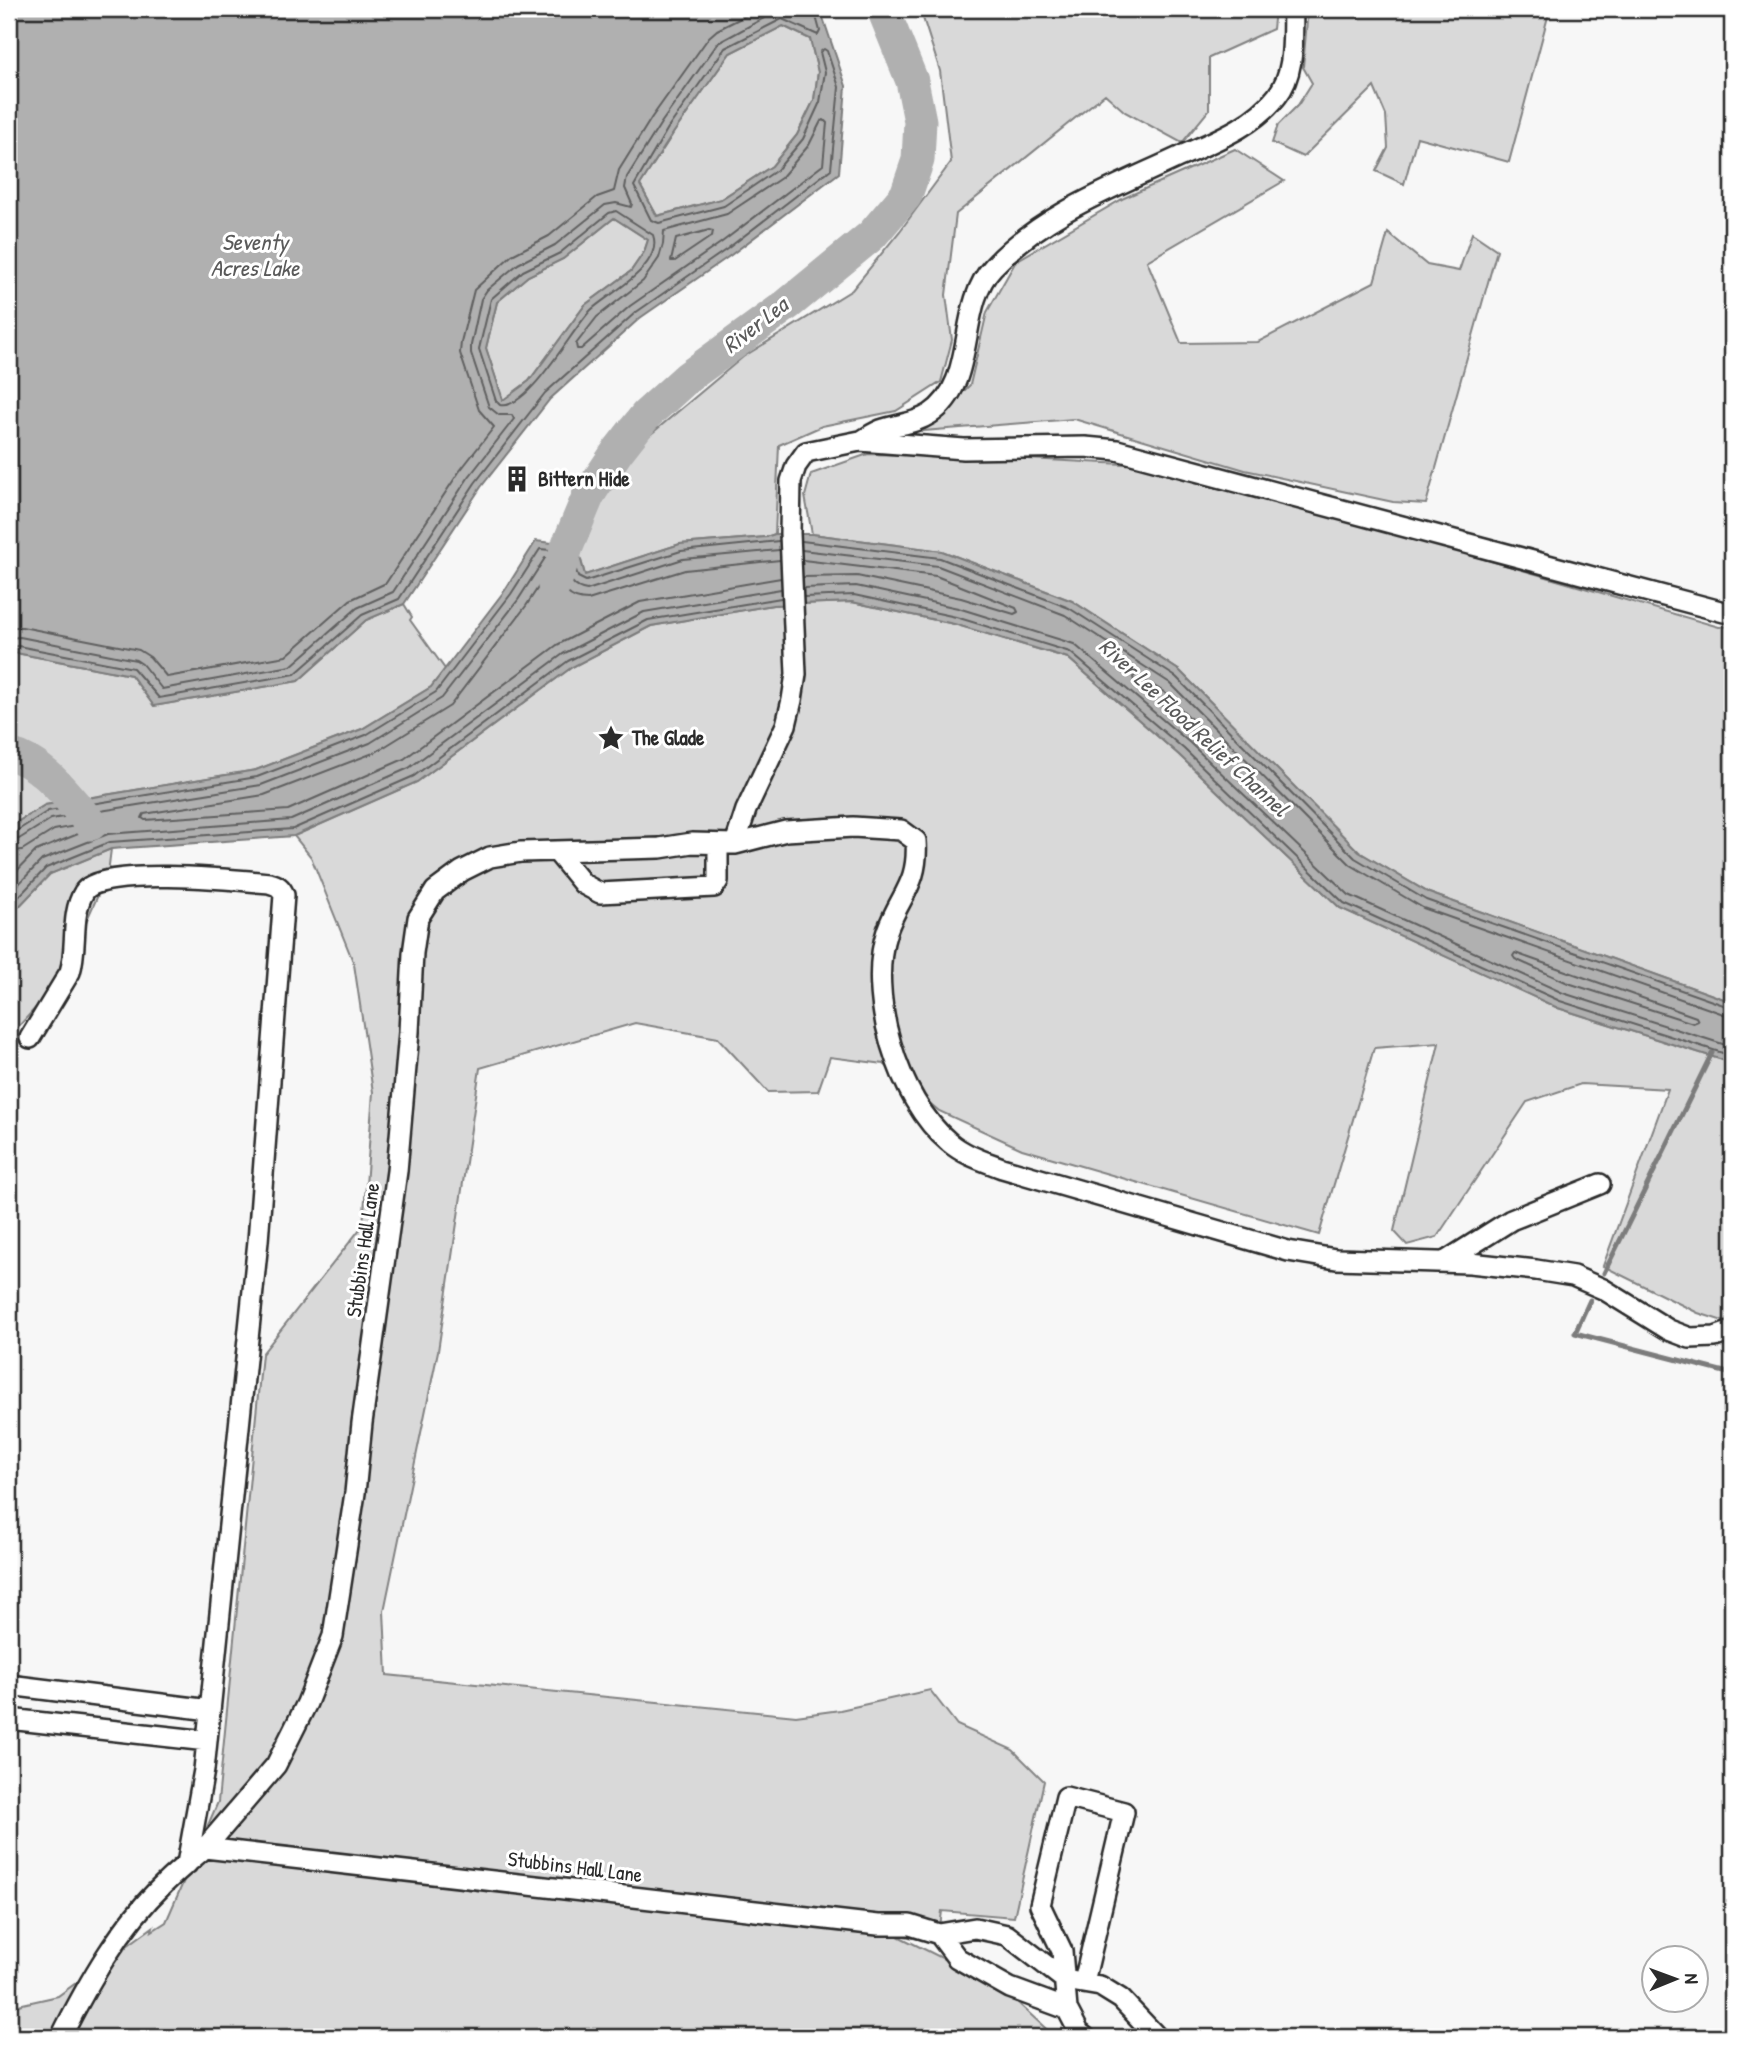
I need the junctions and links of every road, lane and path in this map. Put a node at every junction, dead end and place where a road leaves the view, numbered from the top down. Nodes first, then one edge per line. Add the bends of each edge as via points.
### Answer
1 (1293, 9) edge
2 (860, 441) junction
3 (1732, 610) edge
4 (726, 844) junction
5 (556, 851) junction
6 (30, 1038) dead end
7 (1600, 1184) dead end
8 (1446, 1261) junction
9 (1732, 1331) edge
10 (9, 1685) edge
11 (210, 1710) junction
12 (9, 1719) edge
13 (207, 1741) junction
14 (205, 1848) junction
15 (187, 1864) junction
16 (939, 1934) junction
17 (1074, 1981) junction
18 (1067, 2009) junction
19 (61, 2037) edge
20 (1085, 2037) edge
21 (1157, 2037) edge

1 - 2 lane via 1290,69 1278,95 1254,118 1225,136 1118,186 1021,239 990,269 974,302 962,366 941,404 930,414
2 - 3 lane via 964,449 1117,450 1531,562 1724,612
2 - 4 lane via 806,452 791,481 796,674 786,725
4 - 5 lane, Stubbins Hall Lane
4 - 5 lane via 713,887 613,892 583,884
4 - 8 lane, Stubbins Hall Lane via 786,831 853,827 901,830 916,841 917,861 910,887 887,930 882,956 884,1017 900,1071 913,1096 949,1142 975,1158 1288,1251 1349,1259
5 - 14 lane, Stubbins Hall Lane via 491,858 462,871 435,891 418,918 397,1171 332,1636 307,1703 276,1765
6 - 11 lane via 70,972 79,905 92,883 210,877 269,883 282,890 258,1241
7 - 8 lane via 1511,1220
8 - 9 lane via 1573,1276 1690,1338
10 - 11 lane
11 - 13 lane
12 - 13 lane
13 - 15 lane
14 - 15 lane, Stubbins Hall Lane
14 - 16 lane, Stubbins Hall Lane via 910,1925
15 - 19 lane, Stubbins Hall Lane via 162,1885 120,1936
16 - 17 lane via 975,1928 1007,1935
16 - 18 lane via 957,1958 1010,1988
17 - 17 lane via 1040,1905 1066,1797 1124,1812
17 - 18 lane
17 - 21 lane via 1100,1986 1121,1999
18 - 20 lane

